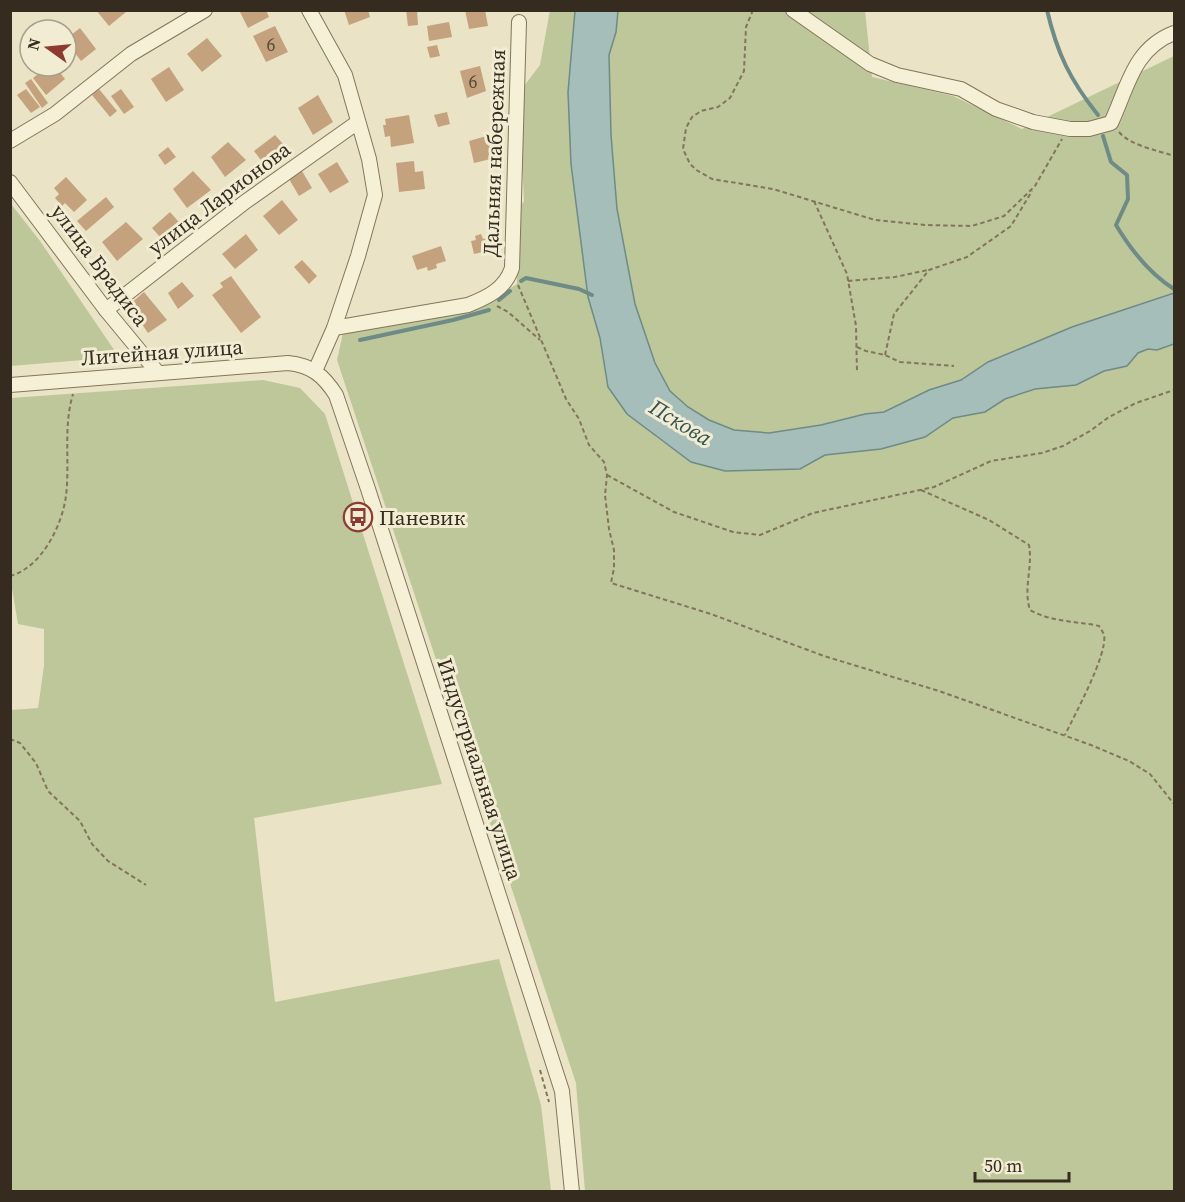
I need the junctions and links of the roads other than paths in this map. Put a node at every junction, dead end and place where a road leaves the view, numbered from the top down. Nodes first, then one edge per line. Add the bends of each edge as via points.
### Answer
1 (206, 10) edge
2 (309, 10) edge
3 (793, 10) edge
4 (519, 22) dead end
5 (1174, 33) edge
6 (358, 122) junction
7 (10, 141) edge
8 (10, 182) edge
9 (106, 310) junction
10 (334, 328) junction
11 (315, 371) junction
12 (158, 373) junction
13 (10, 385) edge
14 (572, 1191) edge

1 - 7 street via 131,54 55,114
2 - 6 street via 345,75
3 - 5 street via 855,55 883,70 962,89 996,109 1070,129 1111,123 1136,64 1158,39
4 - 10 street, Дальняя набережная via 509,276 502,286 468,305
6 - 9 street, улица Ларионова via 245,202
6 - 10 street via 375,195
8 - 9 street, улица Брадиса
9 - 12 street, улица Брадиса
10 - 11 street
11 - 12 street, Литейная улица via 288,363
11 - 14 street, Индустриальная улица via 336,394 562,1091
12 - 13 street, Литейная улица

